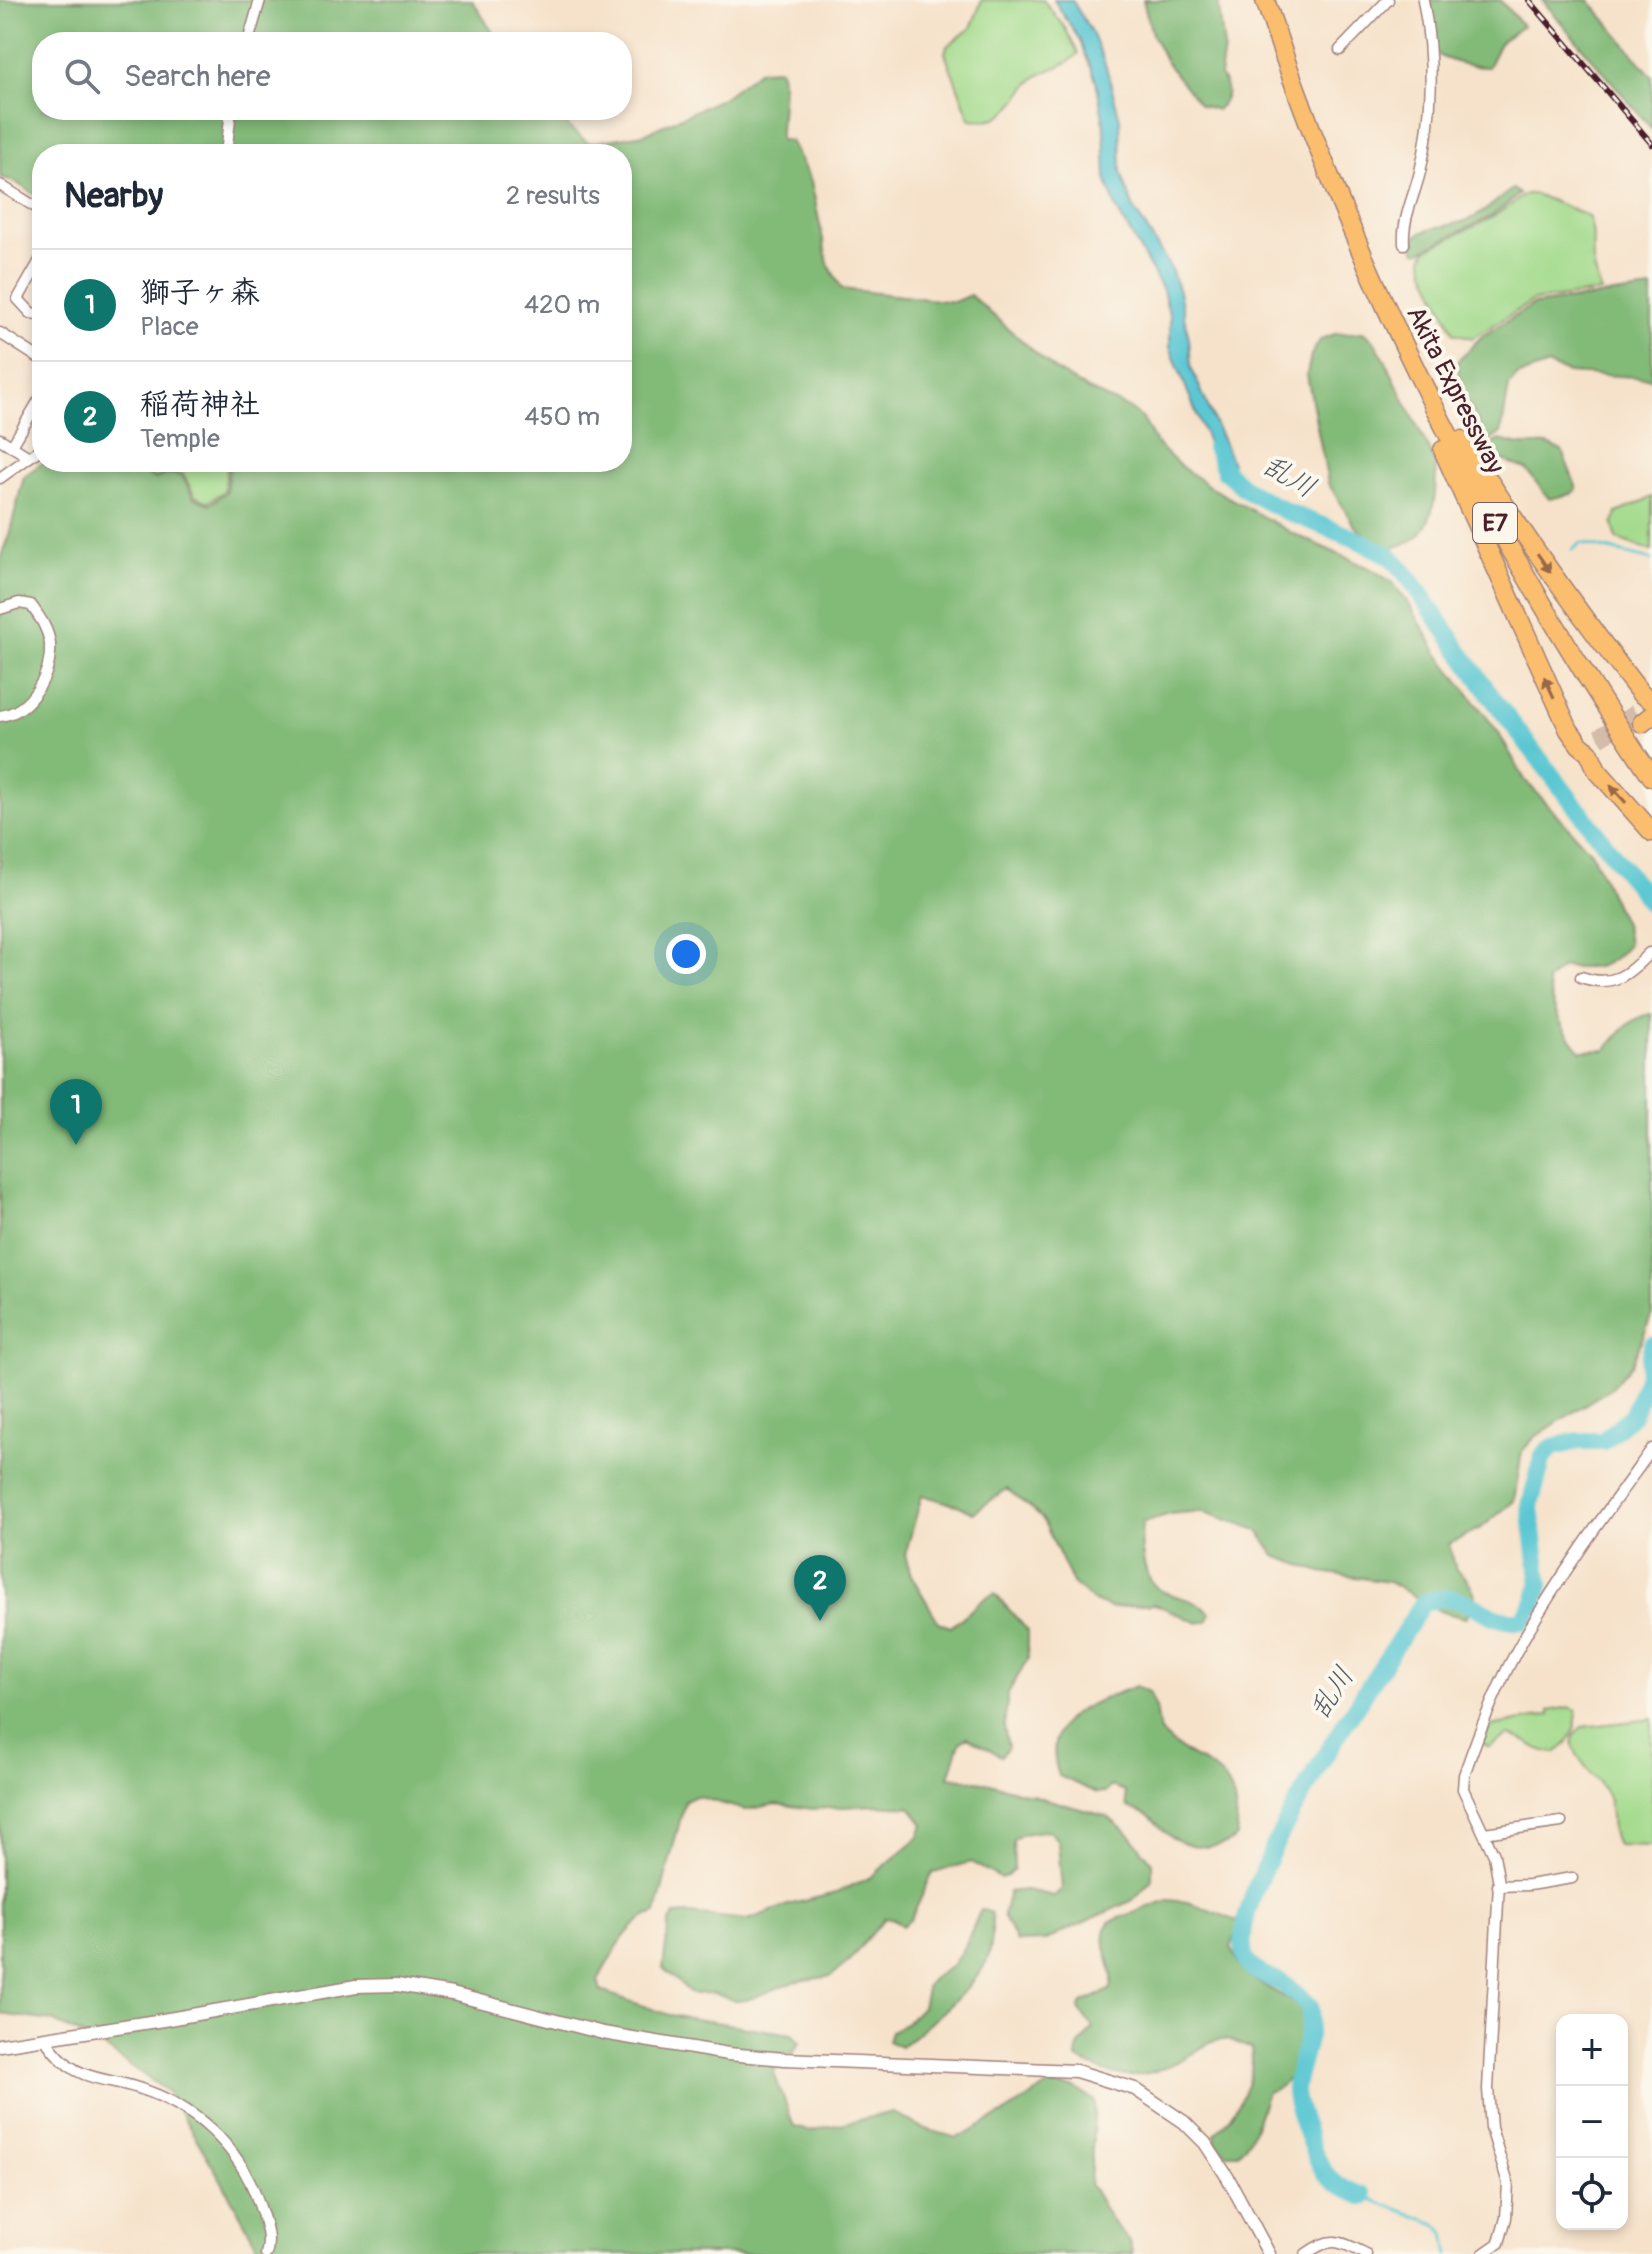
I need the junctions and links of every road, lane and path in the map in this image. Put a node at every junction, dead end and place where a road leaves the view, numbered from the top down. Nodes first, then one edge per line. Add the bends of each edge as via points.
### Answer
1 (260, 0) edge
2 (1265, 0) edge
3 (1388, 0) edge
4 (1423, 0) edge
5 (251, 32) edge
6 (1340, 50) dead end
7 (230, 120) edge
8 (227, 144) edge
9 (0, 185) edge
10 (32, 205) edge
11 (1404, 244) dead end
12 (32, 274) edge
13 (1384, 306) junction
14 (32, 313) edge
15 (0, 333) edge
16 (32, 354) edge
17 (32, 412) edge
18 (0, 439) edge
19 (12, 446) junction
20 (32, 455) edge
21 (29, 457) junction
22 (0, 478) edge
23 (0, 609) edge
24 (1647, 712) edge
25 (0, 716) edge
26 (1652, 777) edge
27 (1652, 832) edge
28 (1652, 954) edge
29 (1581, 977) dead end
30 (1652, 1449) edge
31 (1561, 1822) dead end
32 (1484, 1833) junction
33 (1572, 1878) dead end
34 (1498, 1886) junction
35 (45, 2039) junction
36 (0, 2045) edge
37 (266, 2254) edge
38 (1269, 2254) edge
39 (1306, 2254) edge
40 (1366, 2254) edge
41 (1483, 2254) edge

1 - 5 street
2 - 13 highway, Akita Expressway / E7 via 1315,142
3 - 6 street
4 - 11 street via 1432,67 1424,150 1403,228
7 - 8 street
9 - 10 street
12 - 14 street via 18,299
13 -> 24 highway via 1492,487 1641,694
13 - 26 highway, Akita Expressway / E7 via 1531,586
27 -> 13 highway via 1597,770 1598,746 1580,745 1569,730
15 - 16 street
17 - 19 street
18 - 19 street
19 - 21 street
20 - 21 street
21 - 22 street
23 - 25 street via 31,605 50,643 36,692 20,709
28 - 29 street via 1615,979 1596,982
30 - 32 street via 1579,1551 1503,1678 1464,1775 1463,1789
31 - 32 street
32 - 34 street via 1494,1855
33 - 34 street
34 - 41 street via 1488,2089 1491,2128 1508,2183 1499,2243
35 - 36 street
35 - 37 street via 76,2072 170,2101 208,2126 252,2184 267,2228
35 - 38 street via 356,1986 397,1985 603,2033 728,2054 1076,2071 1135,2089 1184,2122 1228,2178
39 - 40 street via 1332,2240

